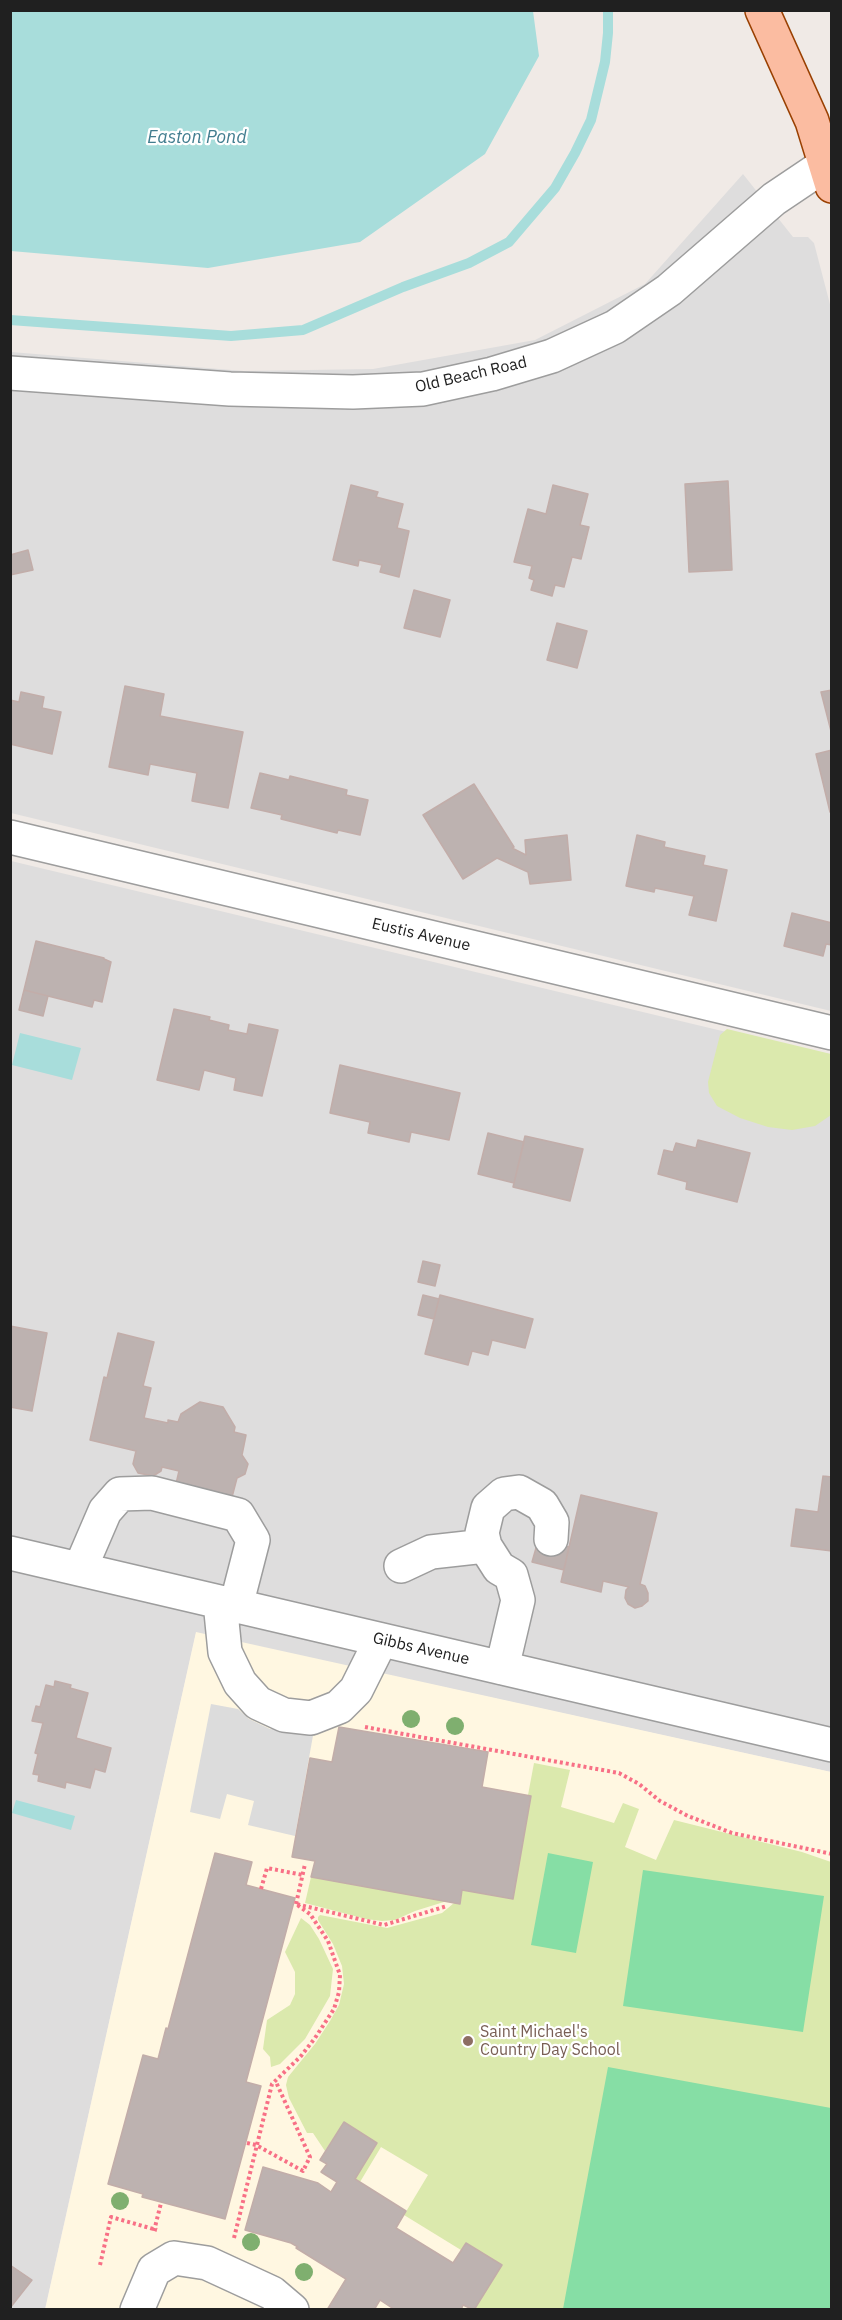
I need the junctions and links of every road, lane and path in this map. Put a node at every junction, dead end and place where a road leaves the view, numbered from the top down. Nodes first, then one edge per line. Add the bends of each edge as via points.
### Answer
1 (762, 10) edge
2 (829, 170) edge
3 (10, 373) edge
4 (10, 837) edge
5 (831, 1033) edge
6 (551, 1539) dead end
7 (484, 1546) junction
8 (10, 1552) edge
9 (401, 1566) dead end
10 (80, 1569) junction
11 (228, 1604) junction
12 (381, 1640) junction
13 (502, 1668) junction
14 (311, 1718) junction
15 (831, 1746) edge
16 (831, 1854) edge
17 (305, 1864) dead end
18 (303, 1875) junction
19 (261, 1889) dead end
20 (296, 1904) junction
21 (447, 1906) dead end
22 (276, 2082) junction
23 (247, 2143) dead end
24 (256, 2145) junction
25 (233, 2242) dead end
26 (137, 2310) edge
27 (292, 2310) edge

1 - 2 main road via 812,121
2 - 3 street, Old Beach Road via 774,199 669,290 615,327 552,356 492,374 423,389 353,392 230,389
4 - 5 street, Eustis Avenue
6 - 7 street via 552,1522 542,1505 519,1492 504,1494 488,1508 482,1533
7 - 9 street via 431,1552
7 - 13 street via 499,1568 511,1575 518,1600
8 - 10 street, Gibbs Avenue
10 - 11 street, Gibbs Avenue
10 - 11 street via 105,1511 120,1494 152,1493 238,1515 254,1540
11 - 12 street, Gibbs Avenue
11 - 14 street via 225,1652 240,1683 258,1702 284,1715
12 - 13 street, Gibbs Avenue
12 - 14 street via 356,1690 339,1707
13 - 15 street, Gibbs Avenue
14 - 16 path via 619,1773 660,1801 721,1828
17 - 18 path
18 - 19 path via 267,1868
18 - 20 path
20 - 21 path via 384,1925
20 - 22 path via 310,1914 328,1941 340,1975 339,1992 334,2009 315,2038
22 - 24 path via 272,2084
22 - 24 path via 310,2157 303,2171
23 - 24 path
24 - 25 path
26 - 27 street via 154,2270 174,2258 207,2263 272,2293

